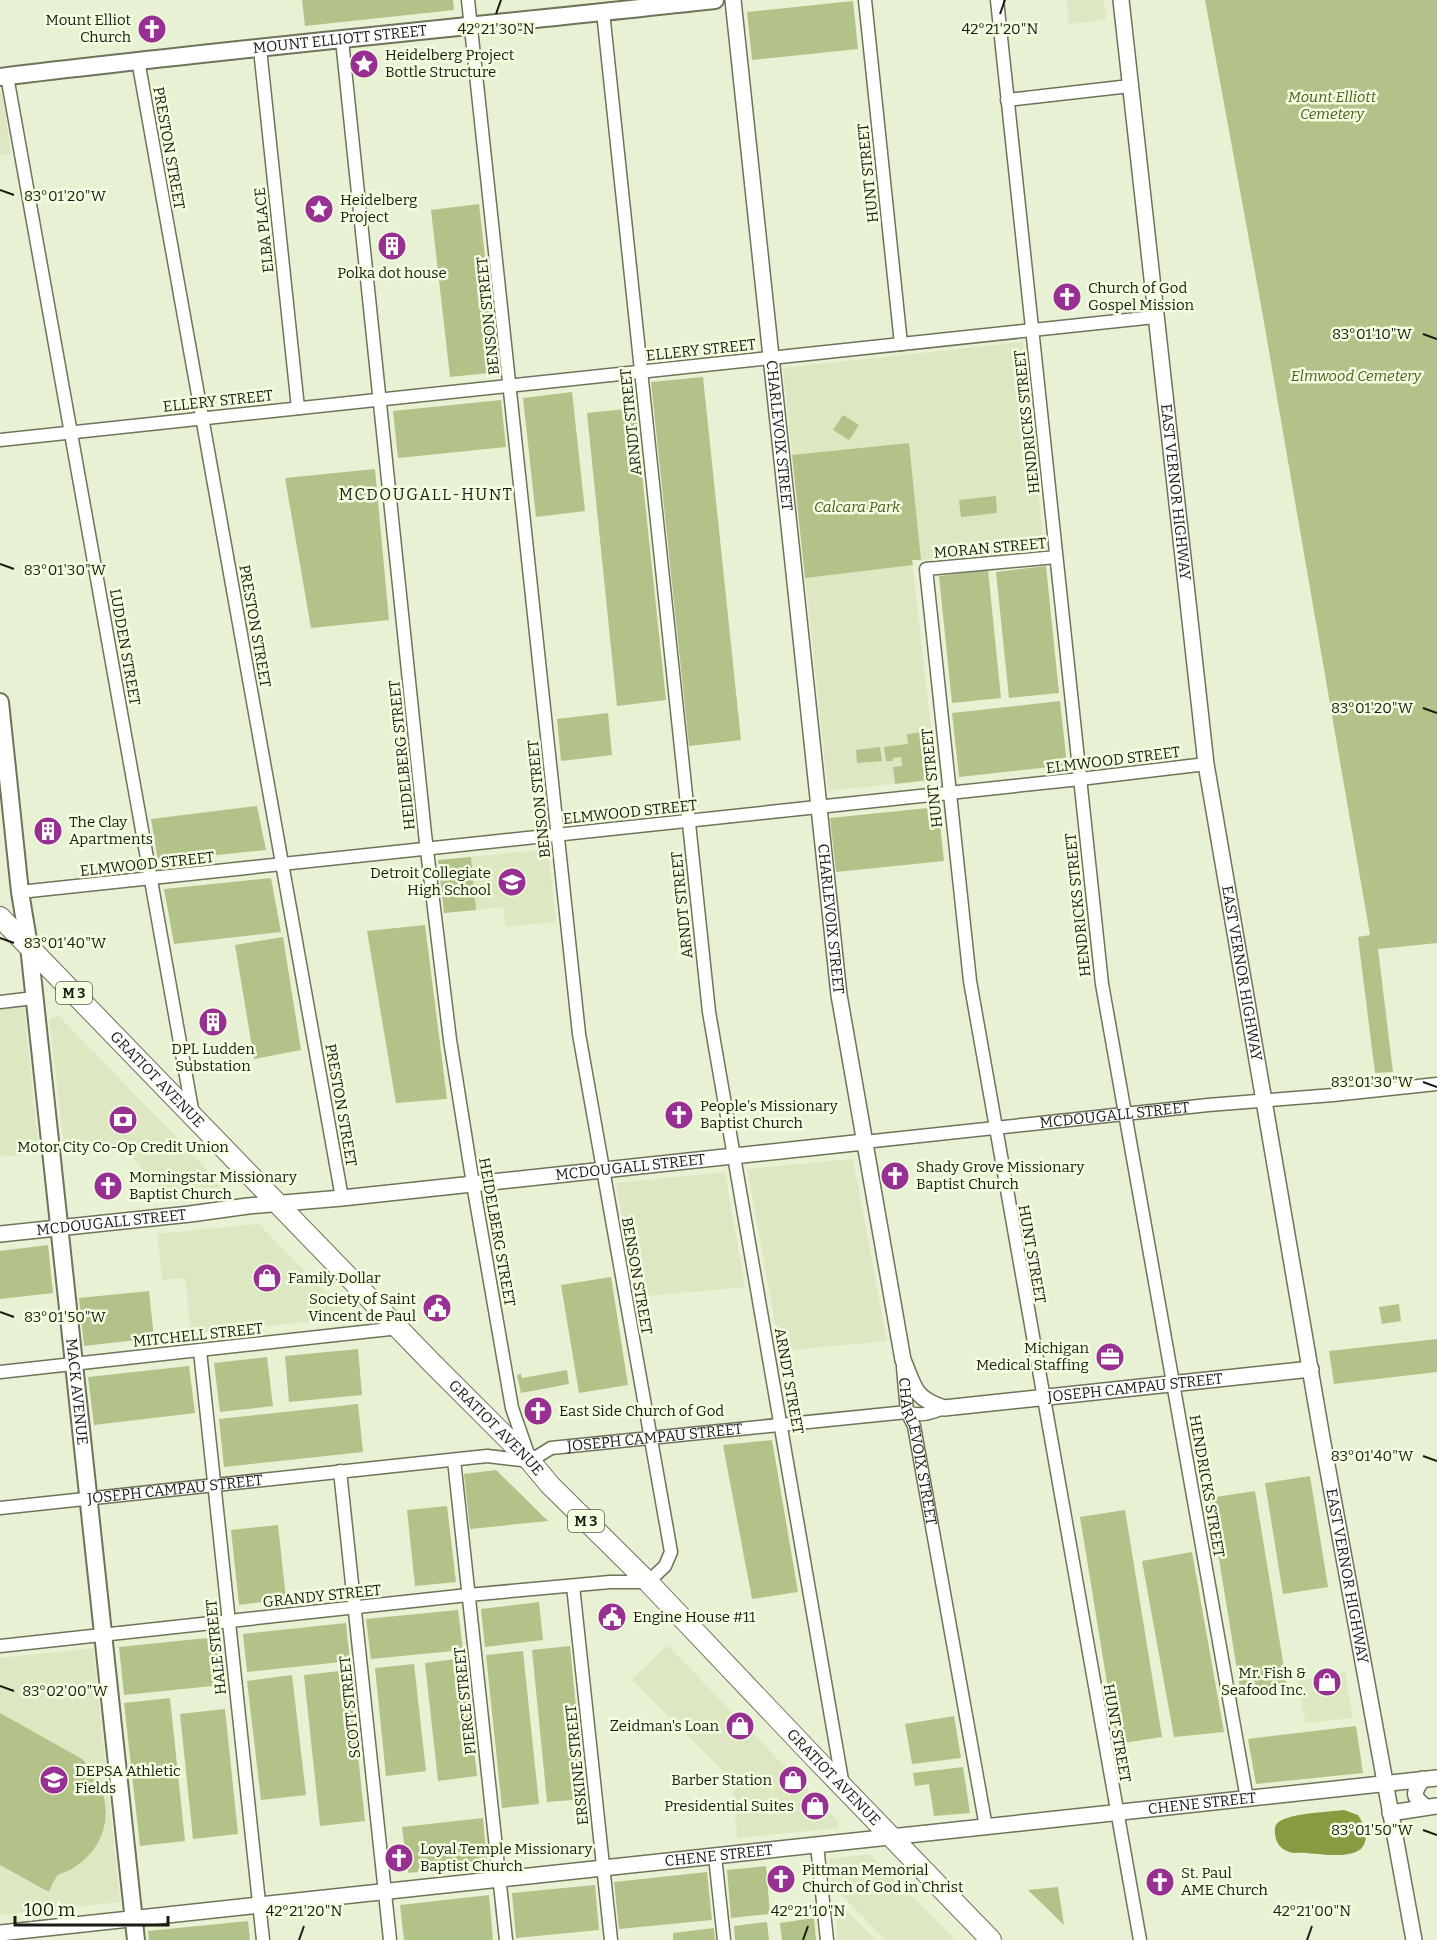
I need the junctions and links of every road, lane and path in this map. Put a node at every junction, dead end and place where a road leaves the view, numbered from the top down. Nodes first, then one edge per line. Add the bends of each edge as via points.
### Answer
1 (468, 0) edge
2 (715, 0) edge
3 (733, 0) edge
4 (865, 0) edge
5 (997, 0) edge
6 (1121, 0) edge
7 (603, 12) junction
8 (471, 26) junction
9 (342, 40) junction
10 (260, 49) junction
11 (138, 60) junction
12 (4, 76) edge
13 (1130, 86) junction
14 (1007, 100) junction
15 (1155, 316) junction
16 (1032, 330) junction
17 (901, 344) junction
18 (771, 357) junction
19 (640, 371) junction
20 (510, 385) junction
21 (379, 399) junction
22 (298, 408) junction
23 (202, 418) junction
24 (72, 432) junction
25 (0, 440) edge
26 (1056, 557) junction
27 (926, 569) joint
28 (0, 702) edge
29 (1206, 764) junction
30 (1080, 779) junction
31 (949, 793) junction
32 (818, 807) junction
33 (688, 821) junction
34 (558, 835) junction
35 (427, 849) junction
36 (282, 865) junction
37 (151, 879) junction
38 (20, 892) junction
39 (0, 917) edge
40 (29, 946) junction
41 (34, 998) junction
42 (0, 1002) edge
43 (1437, 1084) edge
44 (1263, 1101) junction
45 (1125, 1114) junction
46 (194, 1117) junction
47 (995, 1128) junction
48 (864, 1142) junction
49 (734, 1156) junction
50 (603, 1170) junction
51 (473, 1184) junction
52 (342, 1198) junction
53 (278, 1203) junction
54 (59, 1228) junction
55 (0, 1234) edge
56 (399, 1328) junction
57 (200, 1351) junction
58 (903, 1360) junction
59 (74, 1364) junction
60 (1311, 1368) junction
61 (0, 1371) edge
62 (1174, 1383) junction
63 (1043, 1397) junction
64 (944, 1407) junction
65 (907, 1412) junction
66 (782, 1425) junction
67 (651, 1439) junction
68 (454, 1460) junction
69 (530, 1461) junction
70 (340, 1472) junction
71 (214, 1485) junction
72 (88, 1498) junction
73 (0, 1508) edge
74 (648, 1582) junction
75 (573, 1586) junction
76 (468, 1596) junction
77 (355, 1608) junction
78 (229, 1621) junction
79 (103, 1635) junction
80 (0, 1646) edge
81 (1430, 1779) edge
82 (1385, 1784) junction
83 (843, 1788) junction
84 (1247, 1798) junction
85 (1431, 1807) edge
86 (1116, 1813) junction
87 (1390, 1813) junction
88 (986, 1827) junction
89 (892, 1837) junction
90 (817, 1845) junction
91 (715, 1856) junction
92 (603, 1868) junction
93 (499, 1880) junction
94 (385, 1892) junction
95 (259, 1905) junction
96 (134, 1918) junction
97 (6, 1935) edge
98 (136, 1940) edge
99 (263, 1940) edge
100 (390, 1940) edge
101 (506, 1940) edge
102 (611, 1940) edge
103 (724, 1940) edge
104 (827, 1940) edge
105 (991, 1940) edge
106 (1140, 1940) edge
107 (1414, 1940) edge

1 - 8 street, BENSON STREET
2 - 7 main road, MOUNT ELLIOTT STREET
3 - 18 street, CHARLEVOIX STREET
4 - 17 street, HUNT STREET
5 - 14 street, HENDRICKS STREET
6 - 13 street, EAST VERNOR HIGHWAY
7 - 8 main road, MOUNT ELLIOTT STREET
7 - 19 street, ARNDT STREET
8 - 9 main road, MOUNT ELLIOTT STREET
8 - 20 street, BENSON STREET
9 - 10 main road, MOUNT ELLIOTT STREET
9 - 21 street, HEIDELBERG STREET
10 - 11 main road, MOUNT ELLIOTT STREET
10 - 22 street, ELBA PLACE
11 - 12 main road, MOUNT ELLIOTT STREET
11 - 23 street, PRESTON STREET
12 - 24 street, LUDDEN STREET
13 - 14 street
13 - 15 street, EAST VERNOR HIGHWAY
14 - 16 street, HENDRICKS STREET
15 - 16 street, ELLERY STREET
15 - 29 street, EAST VERNOR HIGHWAY
16 - 17 street, ELLERY STREET
16 - 26 street, HENDRICKS STREET
17 - 18 street, ELLERY STREET
18 - 19 street, ELLERY STREET
18 - 32 street, CHARLEVOIX STREET
19 - 20 street, ELLERY STREET
19 - 33 street, ARNDT STREET
20 - 21 street, ELLERY STREET
20 - 34 street, BENSON STREET
21 - 22 street, ELLERY STREET
21 - 35 street, HEIDELBERG STREET
22 - 23 street, ELLERY STREET
23 - 24 street, ELLERY STREET
23 - 36 street, PRESTON STREET
24 - 25 street, ELLERY STREET
24 - 37 street, LUDDEN STREET
26 - 27 street, MORAN STREET
26 - 30 street, HENDRICKS STREET
27 - 31 street, HUNT STREET
28 - 38 main road, MACK AVENUE
29 - 30 street, ELMWOOD STREET
29 - 44 street, EAST VERNOR HIGHWAY
30 - 31 street, ELMWOOD STREET
30 - 45 street, HENDRICKS STREET via 1102,984
31 - 32 street, ELMWOOD STREET
31 - 47 street, HUNT STREET via 970,981
32 - 33 street, ELMWOOD STREET
32 - 48 street, CHARLEVOIX STREET via 839,995
33 - 34 street, ELMWOOD STREET
33 - 49 street, ARNDT STREET via 709,1012
34 - 35 street, ELMWOOD STREET
34 - 50 street, BENSON STREET via 579,1034
35 - 36 street, ELMWOOD STREET
35 - 51 street, HEIDELBERG STREET via 450,1040
36 - 37 street, ELMWOOD STREET
36 - 52 street, PRESTON STREET
37 - 38 street, ELMWOOD STREET
37 - 46 street, LUDDEN STREET
38 - 40 main road, MACK AVENUE
39 - 40 main road, GRATIOT AVENUE / M 3
40 - 41 main road, MACK AVENUE
40 - 46 main road, GRATIOT AVENUE / M 3
41 - 42 street
41 - 54 main road, MACK AVENUE
43 - 44 street, MCDOUGALL STREET
44 - 45 street, MCDOUGALL STREET
44 - 60 street, EAST VERNOR HIGHWAY
45 - 47 street, MCDOUGALL STREET
45 - 62 street, HENDRICKS STREET
46 - 53 main road, GRATIOT AVENUE / M 3
47 - 48 street, MCDOUGALL STREET
47 - 63 street, HUNT STREET
48 - 49 street, MCDOUGALL STREET
48 - 58 street, CHARLEVOIX STREET
49 - 50 street, MCDOUGALL STREET
49 - 66 street, ARNDT STREET
50 - 51 street, MCDOUGALL STREET
50 - 67 street, BENSON STREET
51 - 52 street, MCDOUGALL STREET
51 - 69 street, HEIDELBERG STREET via 512,1408
52 - 53 street, MCDOUGALL STREET
53 - 54 street, MCDOUGALL STREET
53 - 56 main road, GRATIOT AVENUE / M 3
54 - 55 street, MCDOUGALL STREET
54 - 59 main road, MACK AVENUE
56 - 57 street, MITCHELL STREET
56 - 69 main road, GRATIOT AVENUE / M 3
57 - 59 street, MITCHELL STREET
57 - 71 street, HALE STREET
58 - 64 street via 920,1396
58 - 65 street, CHARLEVOIX STREET
59 - 61 street, MITCHELL STREET
59 - 72 main road, MACK AVENUE
60 - 62 street, JOSEPH CAMPAU STREET
60 - 82 street, EAST VERNOR HIGHWAY
62 - 63 street, JOSEPH CAMPAU STREET
62 - 84 street, HENDRICKS STREET
63 - 64 street, JOSEPH CAMPAU STREET
63 - 86 street, HUNT STREET
64 - 65 street, JOSEPH CAMPAU STREET via 928,1414
65 - 66 street, JOSEPH CAMPAU STREET
65 - 88 street, CHARLEVOIX STREET via 914,1426
66 - 67 street, JOSEPH CAMPAU STREET
66 - 83 street, ARNDT STREET
67 - 69 street, JOSEPH CAMPAU STREET via 551,1448
67 - 74 street, BENSON STREET via 671,1552 665,1566
68 - 69 street, JOSEPH CAMPAU STREET via 487,1456
68 - 70 street, JOSEPH CAMPAU STREET
68 - 76 street, PIERCE STREET
69 - 74 main road, GRATIOT AVENUE / M 3
70 - 71 street, JOSEPH CAMPAU STREET
70 - 77 street, SCOTT STREET
71 - 72 street, JOSEPH CAMPAU STREET
71 - 78 street, HALE STREET
72 - 73 street, JOSEPH CAMPAU STREET
72 - 79 main road, MACK AVENUE
74 - 75 street, GRANDY STREET
74 - 83 main road, GRATIOT AVENUE / M 3
75 - 76 street, GRANDY STREET
75 - 92 street, ERSKINE STREET
76 - 77 street, GRANDY STREET
76 - 93 street, PIERCE STREET
77 - 78 street, GRANDY STREET
77 - 94 street, SCOTT STREET
78 - 79 street, GRANDY STREET
78 - 95 street, HALE STREET
79 - 80 street, GRANDY STREET
79 - 96 main road, MACK AVENUE
81 - 82 street, CHENE STREET
81 - 85 street via 1416,1788 1415,1795
82 - 84 street, CHENE STREET
82 - 87 street, EAST VERNOR HIGHWAY
83 - 89 main road, GRATIOT AVENUE / M 3
84 - 86 street, CHENE STREET
85 - 87 street
86 - 88 street, CHENE STREET
86 - 106 street, HUNT STREET
87 - 107 street, EAST VERNOR HIGHWAY
88 - 89 street, CHENE STREET
89 - 90 street, CHENE STREET
89 - 105 main road, GRATIOT AVENUE / M 3
90 - 91 street, CHENE STREET
90 - 104 street
91 - 92 street, CHENE STREET
91 - 103 street
92 - 93 street, CHENE STREET
92 - 102 street, ERSKINE STREET
93 - 94 street, CHENE STREET
93 - 101 street, PIERCE STREET
94 - 95 street, CHENE STREET
94 - 100 street, SCOTT STREET
95 - 96 street, CHENE STREET
95 - 99 street, HALE STREET
96 - 97 street, CHENE STREET
96 - 98 main road, MACK AVENUE

